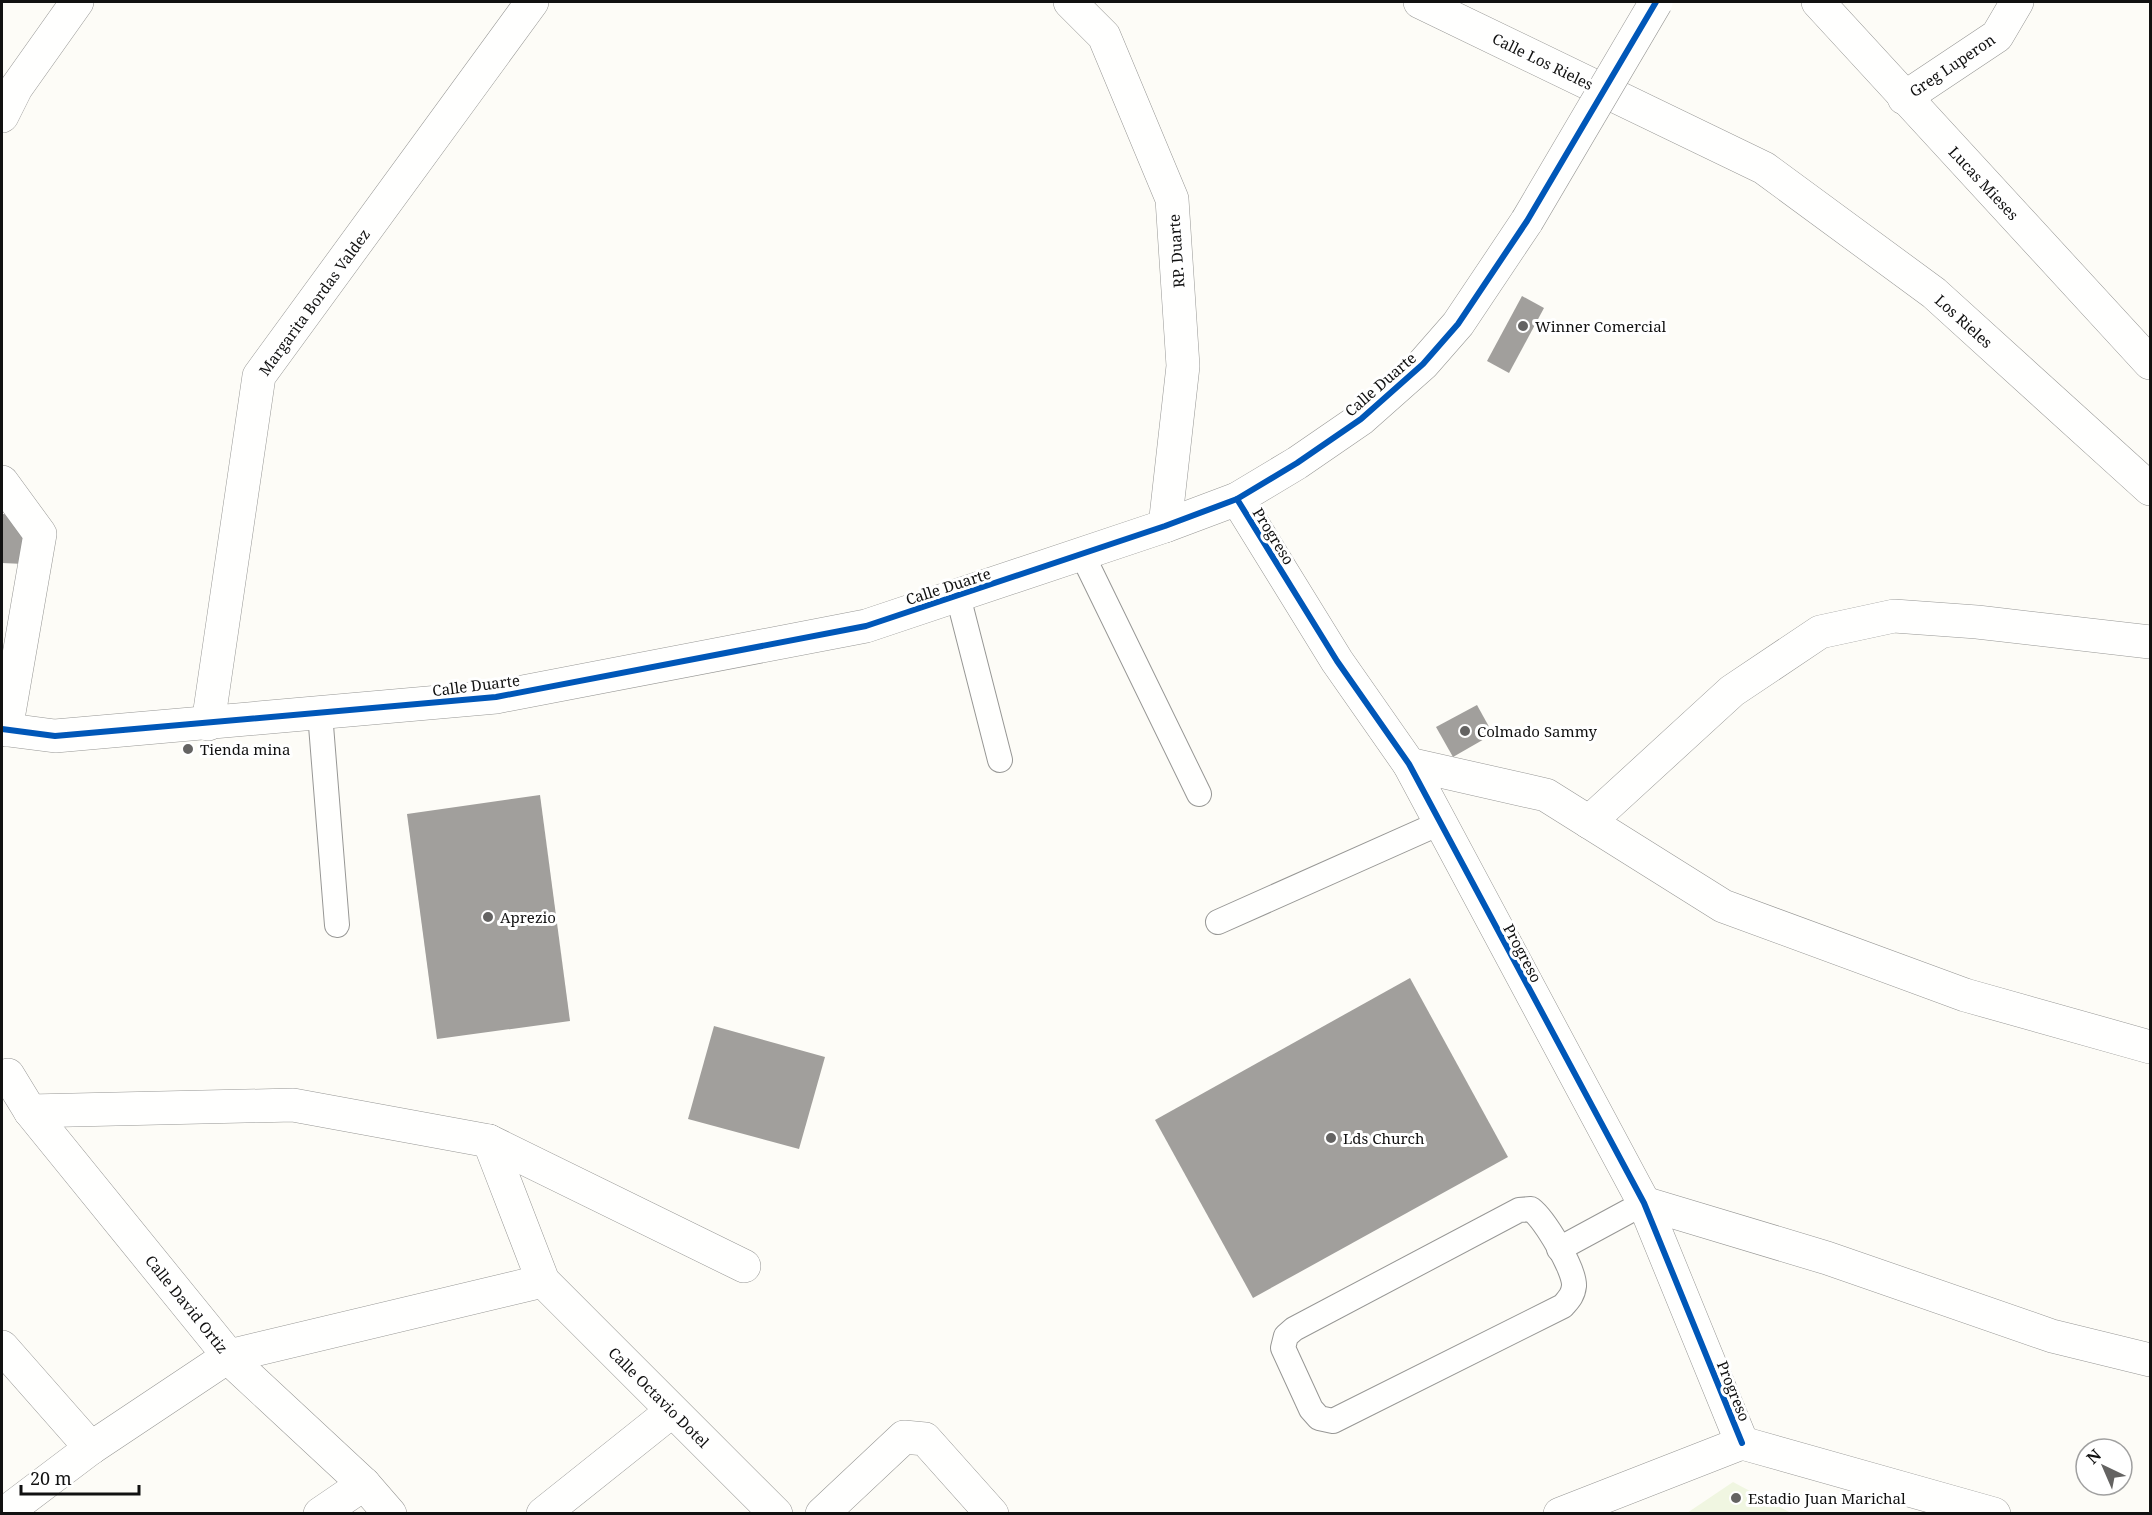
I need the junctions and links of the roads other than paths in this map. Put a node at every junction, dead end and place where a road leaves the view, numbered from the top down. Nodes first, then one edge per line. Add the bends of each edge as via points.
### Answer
1 (77, 2) edge
2 (532, 2) edge
3 (1070, 2) edge
4 (1420, 2) edge
5 (1656, 2) edge
6 (1818, 2) edge
7 (2018, 2) edge
8 (1904, 98) junction
9 (2, 116) edge
10 (1764, 168) joint
11 (2151, 363) edge
12 (2, 482) edge
13 (2151, 489) edge
14 (1237, 499) junction
15 (1165, 526) junction
16 (1082, 554) junction
17 (958, 596) junction
18 (2151, 642) edge
19 (320, 713) junction
20 (208, 724) junction
21 (4, 730) edge
22 (1000, 760) dead end
23 (1409, 764) junction
24 (1200, 794) dead end
25 (1589, 822) junction
26 (1440, 823) junction
27 (1218, 922) dead end
28 (338, 925) dead end
29 (2151, 1047) edge
30 (8, 1075) dead end
31 (30, 1111) junction
32 (489, 1142) junction
33 (1644, 1203) junction
34 (1559, 1249) junction
35 (744, 1266) dead end
36 (543, 1281) junction
37 (2, 1347) edge
38 (230, 1356) junction
39 (2151, 1360) edge
40 (672, 1411) junction
41 (1742, 1443) junction
42 (91, 1448) junction
43 (364, 1484) junction
44 (13, 1507) dead end
45 (320, 1514) edge
46 (390, 1514) edge
47 (543, 1514) edge
48 (776, 1514) edge
49 (822, 1514) edge
50 (992, 1514) edge
51 (1560, 1514) edge
52 (1994, 1514) edge

1 - 9 street via 16,88
2 - 20 street, Margarita Bordas Valdez via 259,376
3 - 15 street, RP. Duarte via 1104,36 1172,199 1183,366
4 - 10 street, Calle Los Rieles
5 - 14 street, Calle Duarte, bridge via 1527,221 1458,324 1423,364 1361,419
6 - 8 street, Lucas Mieses
7 - 8 street, Greg Luperon via 1997,36
8 - 11 street, Lucas Mieses
10 - 13 street, Los Rieles via 1934,293
12 - 21 street via 40,534
14 - 15 street, Calle Duarte
14 - 23 street, Progreso via 1337,661
15 - 16 street, Calle Duarte
16 - 17 street, Calle Duarte
16 - 24 lane
17 - 19 street, Calle Duarte via 867,626 508,694
17 - 22 lane
18 - 25 street via 1894,616 1820,632 1732,691
19 - 20 street, Calle Duarte
19 - 28 lane
20 - 21 street, Calle Duarte via 55,736
23 - 25 street via 1546,795
23 - 26 street, Progreso
25 - 29 street via 1723,906 1965,995
26 - 27 lane
26 - 33 street, Progreso
30 - 31 street, Calle David Ortiz
31 - 32 street via 293,1105
31 - 38 street, Calle David Ortiz
32 - 35 street
32 - 36 street
33 - 34 lane
33 - 39 street via 1827,1258 2052,1336
33 - 41 street, Progreso
34 - 34 lane via 1574,1283 1572,1296 1563,1306 1333,1421 1319,1418 1311,1409 1282,1348 1286,1336 1294,1329 1519,1210 1531,1209 1542,1217
36 - 38 street
36 - 40 street, Calle Octavio Dotel
37 - 42 street
38 - 42 street
38 - 43 street, Calle David Ortiz
40 - 47 street
40 - 48 street, Calle Octavio Dotel
41 - 51 street
41 - 52 street
42 - 44 street
43 - 45 street
43 - 46 street, Calle David Ortiz
49 - 50 street via 904,1437 925,1439

